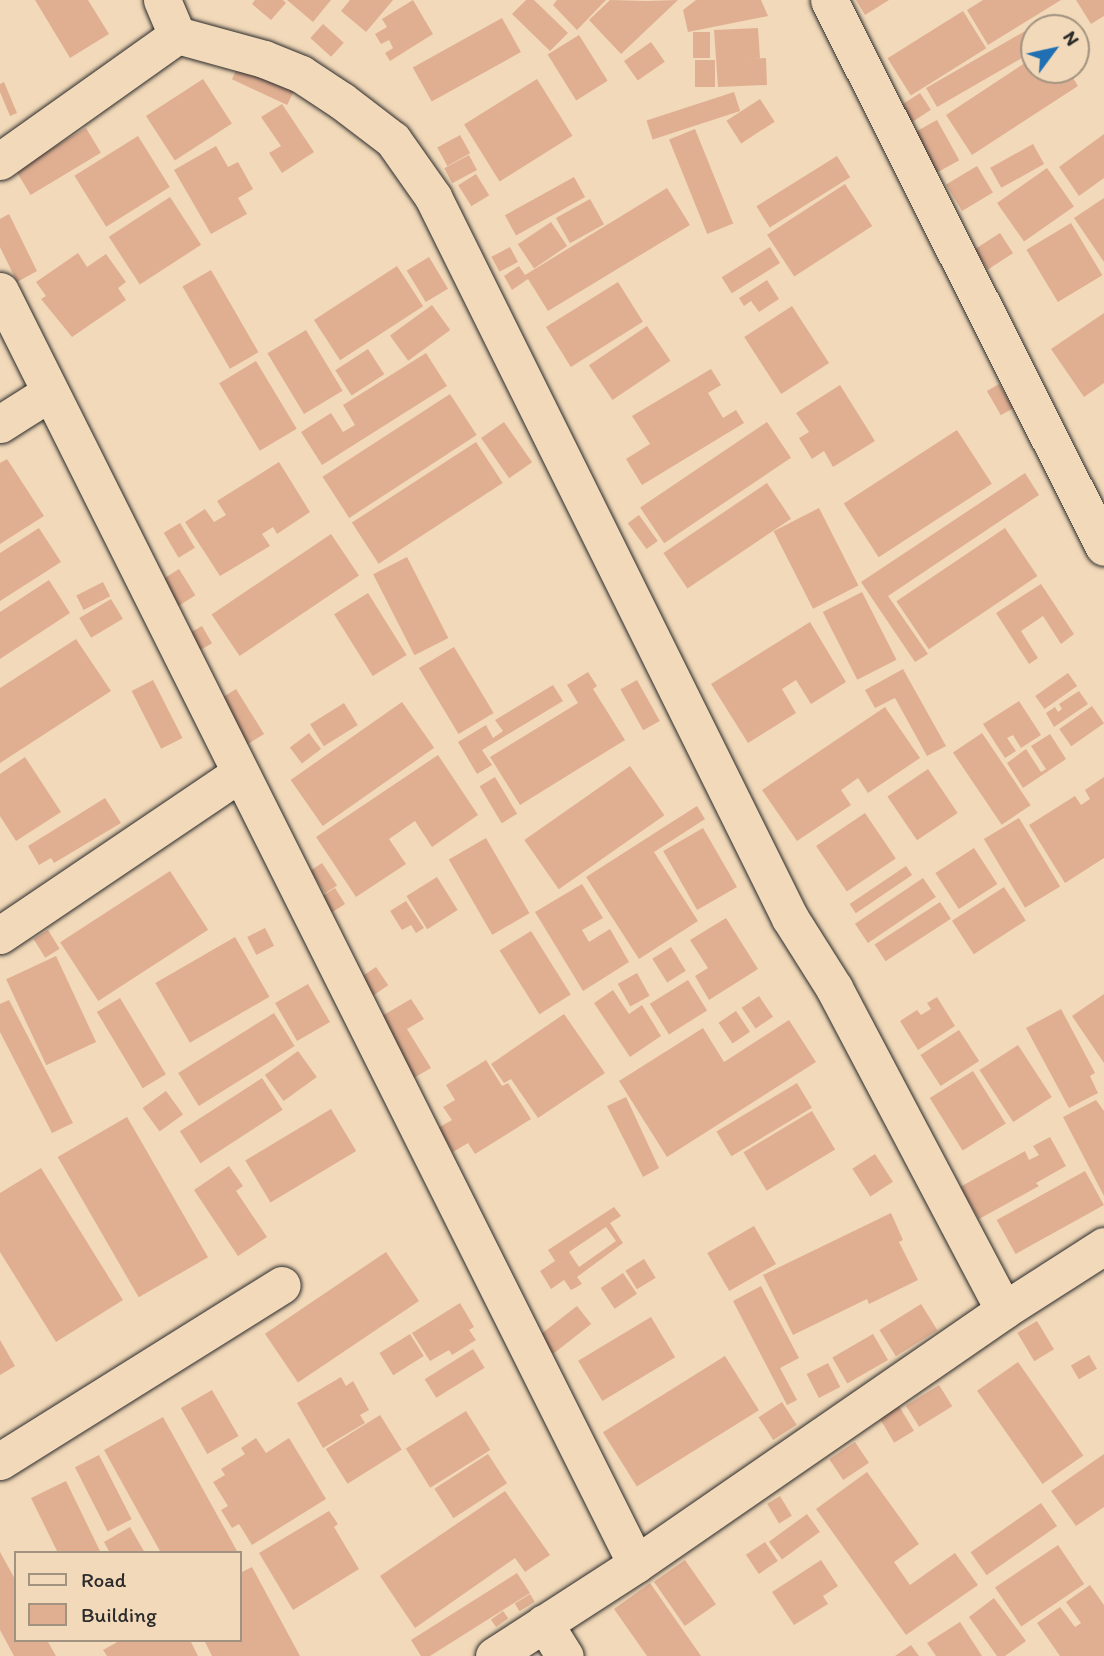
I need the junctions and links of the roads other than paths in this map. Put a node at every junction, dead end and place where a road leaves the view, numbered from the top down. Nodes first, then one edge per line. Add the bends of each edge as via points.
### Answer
1 (162, 0) edge
2 (829, 0) edge
3 (177, 36) junction
4 (0, 161) edge
5 (0, 291) edge
6 (49, 393) junction
7 (0, 424) edge
8 (1104, 547) edge
9 (239, 774) junction
10 (0, 935) edge
11 (1104, 1246) edge
12 (282, 1284) dead end
13 (1004, 1310) junction
14 (0, 1461) edge
15 (636, 1564) junction
16 (544, 1623) junction
17 (494, 1656) edge
18 (565, 1656) edge

1 - 3 street
2 - 8 street
3 - 4 street
3 - 13 street via 264,59 301,74 393,140 433,197 790,918 834,988
5 - 6 street
6 - 7 street
6 - 9 street
9 - 10 street
9 - 15 street
11 - 13 street
12 - 14 street
13 - 15 street
15 - 16 street
16 - 17 street
16 - 18 street

